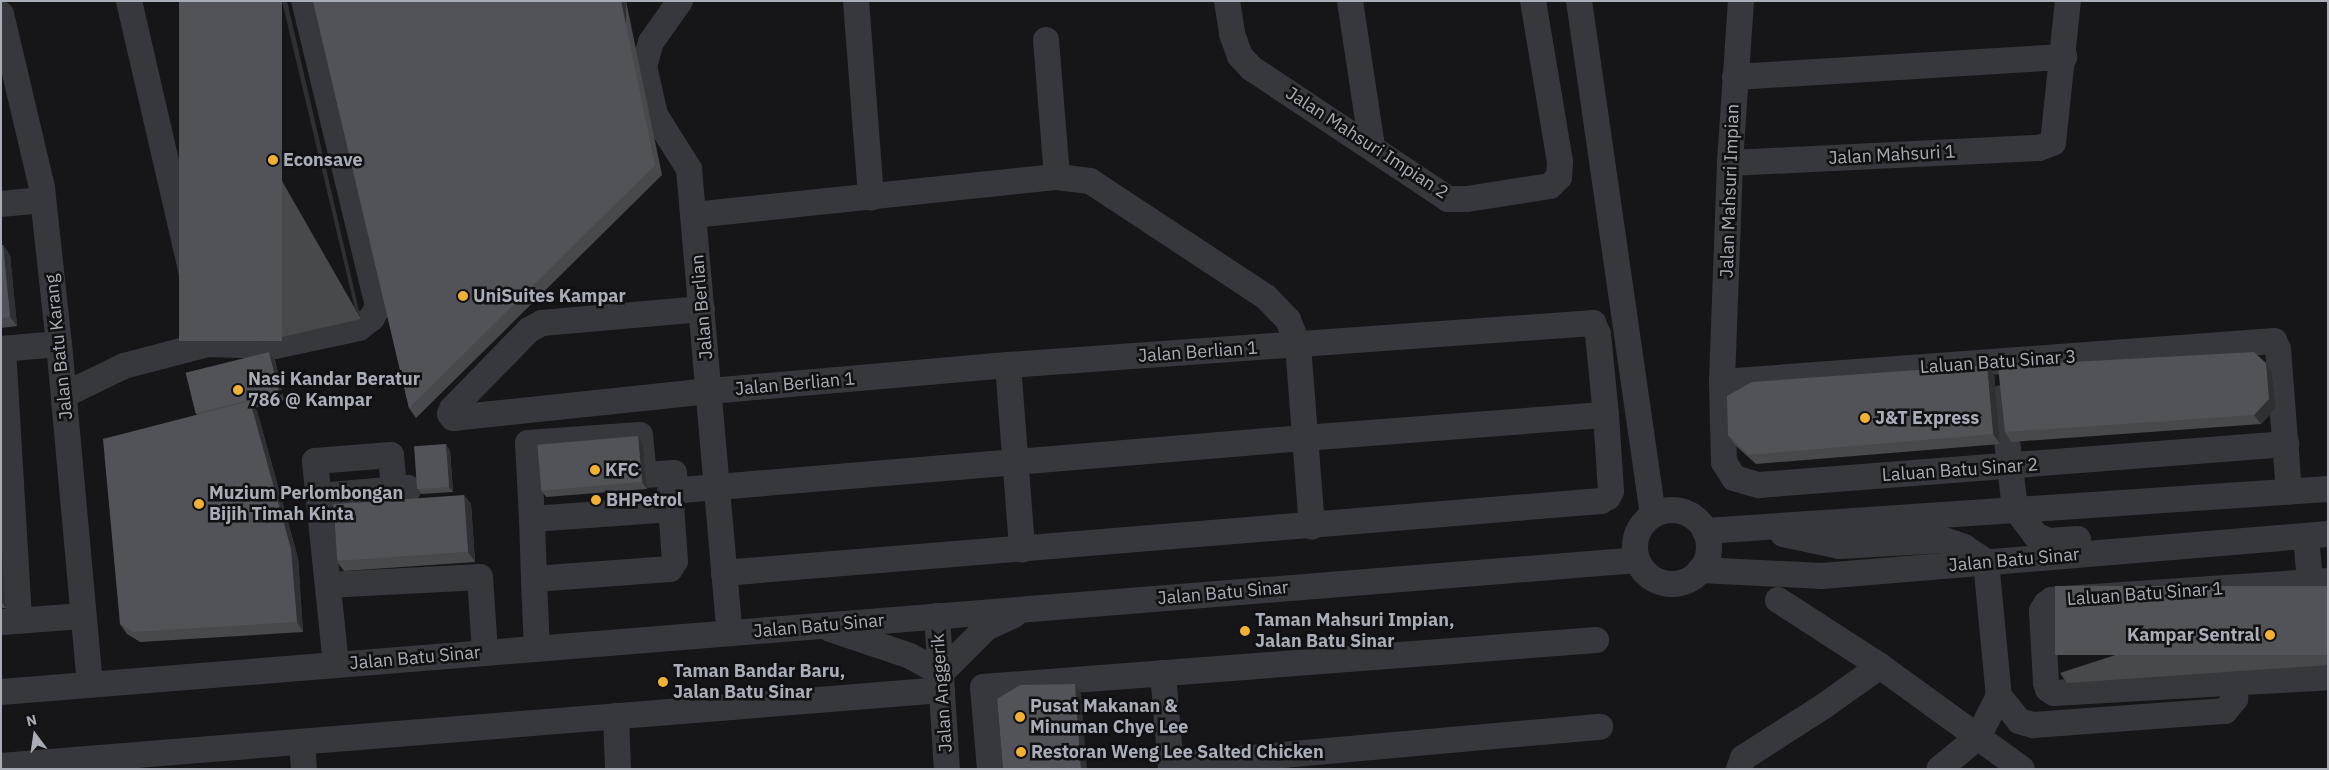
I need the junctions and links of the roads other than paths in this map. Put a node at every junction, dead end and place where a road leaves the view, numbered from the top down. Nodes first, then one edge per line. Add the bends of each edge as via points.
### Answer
1 (129, 1) edge
2 (304, 1) edge
3 (680, 1) edge
4 (856, 1) edge
5 (1227, 1) edge
6 (1350, 1) edge
7 (1533, 1) edge
8 (1579, 1) edge
9 (1740, 1) edge
10 (2068, 1) edge
11 (1, 14) edge
12 (1046, 40) dead end
13 (2064, 57) junction
14 (1735, 77) junction
15 (9, 80) edge
16 (1372, 147) junction
17 (1730, 163) junction
18 (1057, 177) junction
19 (871, 197) junction
20 (43, 200) junction
21 (1, 204) edge
22 (694, 216) junction
23 (702, 309) junction
24 (59, 344) junction
25 (208, 344) junction
26 (1298, 345) junction
27 (2, 349) edge
28 (1999, 362) junction
29 (1008, 365) junction
30 (1722, 382) junction
31 (710, 391) junction
32 (64, 395) junction
33 (1606, 415) junction
34 (1304, 438) junction
35 (2286, 444) junction
36 (1016, 464) junction
37 (2009, 466) junction
38 (717, 487) junction
39 (394, 489) junction
40 (2328, 489) edge
41 (2289, 492) junction
42 (319, 496) junction
43 (674, 500) junction
44 (2015, 508) junction
45 (1653, 515) junction
46 (411, 516) edge
47 (532, 519) junction
48 (1312, 526) junction
49 (1755, 527) junction
50 (1705, 531) junction
51 (2317, 535) edge
52 (2218, 543) junction
53 (1022, 549) junction
54 (415, 553) edge
55 (1637, 560) junction
56 (1986, 562) junction
57 (1700, 570) junction
58 (724, 573) junction
59 (534, 579) junction
60 (418, 580) junction
61 (2319, 582) edge
62 (328, 585) junction
63 (1778, 600) dead end
64 (1026, 609) junction
65 (83, 616) junction
66 (937, 616) junction
67 (10, 621) edge
68 (820, 626) junction
69 (730, 633) junction
70 (1596, 640) dead end
71 (537, 648) junction
72 (485, 653) junction
73 (336, 665) junction
74 (1880, 666) junction
75 (1163, 673) junction
76 (2328, 677) edge
77 (941, 681) junction
78 (2236, 683) junction
79 (90, 684) junction
80 (1, 692) edge
81 (1999, 696) junction
82 (616, 716) junction
83 (1600, 727) dead end
84 (1978, 737) junction
85 (302, 742) junction
86 (1, 766) edge
87 (1171, 767) edge
88 (304, 769) edge
89 (618, 769) edge
90 (947, 769) edge
91 (990, 769) edge
92 (1740, 769) edge
93 (1939, 769) edge
94 (2022, 769) edge

1 - 25 street
2 - 25 street via 378,306 372,318 359,328 275,346
3 - 22 street, Jalan Berlian via 651,42 644,66 655,115 689,169
4 - 19 street
5 - 16 street, Jalan Mahsuri Impian 2 via 1232,34 1240,56 1251,68
6 - 16 street
7 - 16 street, Jalan Mahsuri Impian 2 via 1560,162 1559,177 1550,186 1448,199
8 - 45 street
9 - 14 street, Jalan Mahsuri Impian
10 - 13 street
11 - 15 street, Jalan Batu Karang
12 - 18 street
13 - 14 street
13 - 17 street, Jalan Mahsuri 1 via 2053,143 2039,148
14 - 17 street, Jalan Mahsuri Impian
15 - 20 street, Jalan Batu Karang
17 - 30 street, Jalan Mahsuri Impian
18 - 19 street
18 - 26 street via 1090,181 1266,297 1288,320
19 - 22 street
20 - 21 street
20 - 24 street, Jalan Batu Karang
22 - 23 street, Jalan Berlian
23 - 31 street, Jalan Berlian
23 - 31 street, Jalan Berlian 1 via 542,322 492,350 450,414 453,418
24 - 27 street
24 - 32 street, Jalan Batu Karang
25 - 32 street via 124,366
26 - 29 street, Jalan Berlian 1
26 - 33 street, Jalan Berlian 1 via 1593,324 1598,334
26 - 34 street
27 - 67 street
28 - 30 street, Laluan Batu Sinar 3
28 - 35 street, Laluan Batu Sinar 3 via 2274,341 2278,349
28 - 37 street
29 - 31 street, Jalan Berlian 1
29 - 36 street
30 - 37 street, Laluan Batu Sinar 2 via 1724,462 1734,478 1750,483 1759,485
31 - 38 street, Jalan Berlian
32 - 65 street, Jalan Batu Karang
33 - 34 street
33 - 48 street via 1611,491 1608,498 1601,501
34 - 36 street
34 - 48 street
35 - 37 street, Laluan Batu Sinar 2
35 - 41 street
36 - 38 street
36 - 53 street
37 - 44 street
38 - 43 street
38 - 58 street, Jalan Berlian
39 - 42 street
39 - 42 street via 391,455 315,461
39 - 46 street via 408,488
40 - 41 street
41 - 44 street
42 - 62 street
43 - 47 street
43 - 47 street via 674,473 644,475 640,435 528,443
43 - 59 street via 675,561 670,569
44 - 49 street
44 - 52 street via 2035,535 2049,541 2158,534
45 - 50 street via 1676,510 1698,521
45 - 55 street via 1637,535
47 - 59 street
48 - 53 street
49 - 50 street
49 - 56 street via 1840,546 1944,540 1964,547
50 - 57 street via 1708,551
51 - 52 street, Jalan Batu Sinar
51 - 61 street, Laluan Batu Sinar 1
52 - 56 street, Jalan Batu Sinar
53 - 58 street
54 - 60 street
55 - 57 street via 1643,571 1665,583 1690,579
55 - 64 street, Jalan Batu Sinar
56 - 57 street, Jalan Batu Sinar via 1822,576
56 - 81 street
58 - 69 street, Jalan Berlian
59 - 71 street
60 - 62 street
60 - 72 street via 480,577
61 - 78 street, Laluan Batu Sinar 1 via 2052,600 2042,612 2046,683 2054,693
62 - 73 street
63 - 74 street
64 - 66 street, Jalan Batu Sinar
64 - 77 street via 986,628
65 - 67 street
65 - 79 street, Jalan Batu Karang
66 - 68 street, Jalan Batu Sinar
66 - 77 street, Jalan Anggerik
68 - 69 street, Jalan Batu Sinar
68 - 77 street via 910,656
69 - 71 street, Jalan Batu Sinar
70 - 75 street
71 - 72 street, Jalan Batu Sinar
72 - 73 street, Jalan Batu Sinar
73 - 79 street, Jalan Batu Sinar
74 - 84 street
74 - 92 street via 1743,758
75 - 87 street
75 - 91 street via 983,687
76 - 78 street, Laluan Batu Sinar 1
77 - 82 street
77 - 90 street, Jalan Anggerik
78 - 81 street via 2235,699 2225,711 2033,725 2019,721
79 - 80 street, Jalan Batu Sinar
81 - 84 street
82 - 85 street
82 - 89 street
83 - 87 street
84 - 93 street
84 - 94 street
85 - 86 street
85 - 88 street

